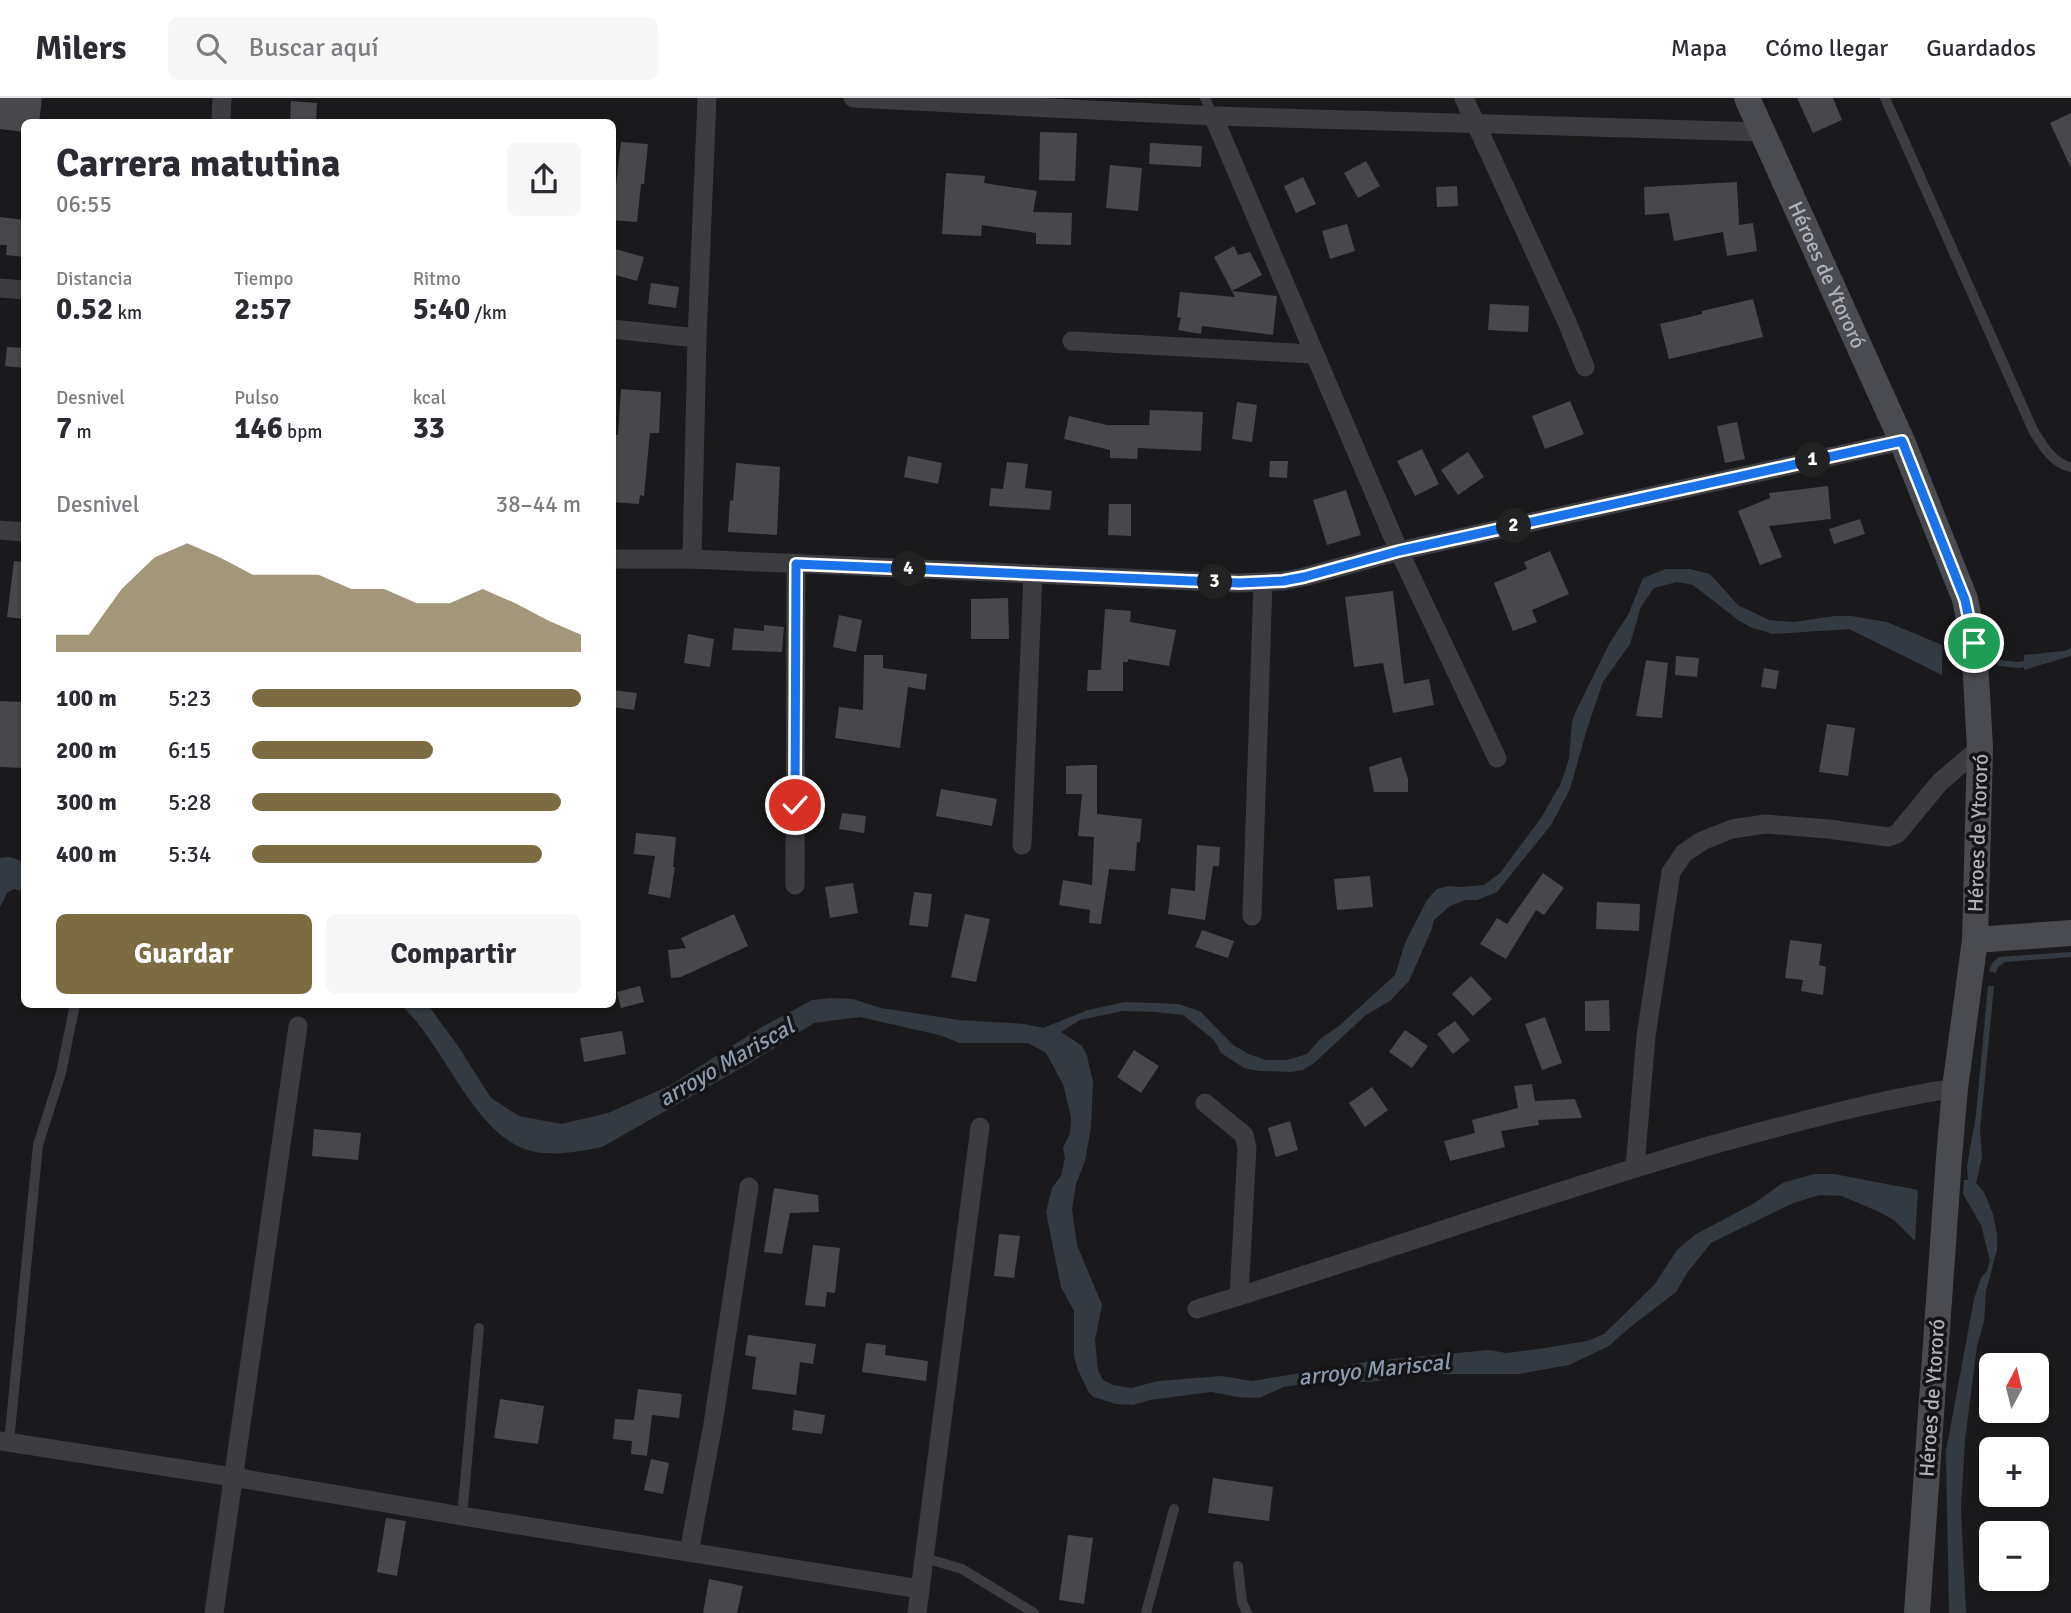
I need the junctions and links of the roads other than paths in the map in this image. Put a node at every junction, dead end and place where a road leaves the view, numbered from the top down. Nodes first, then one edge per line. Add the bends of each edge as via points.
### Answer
1 (222, 98) edge
2 (707, 98) edge
3 (853, 98) edge
4 (1464, 98) edge
5 (1747, 98) edge
6 (1885, 98) edge
7 (1209, 107) edge
8 (222, 119) edge
9 (1474, 122) junction
10 (1764, 132) junction
11 (0, 289) edge
12 (21, 290) edge
13 (616, 329) edge
14 (697, 338) junction
15 (1072, 341) dead end
16 (1313, 354) junction
17 (1585, 368) dead end
18 (1902, 441) junction
19 (2071, 467) edge
20 (0, 530) edge
21 (21, 532) edge
22 (1399, 551) junction
23 (616, 559) edge
24 (692, 559) junction
25 (796, 564) junction
26 (1033, 573) junction
27 (1263, 582) junction
28 (1980, 748) junction
29 (1497, 758) dead end
30 (1022, 845) dead end
31 (795, 885) dead end
32 (1252, 916) dead end
33 (2071, 933) edge
34 (1975, 940) junction
35 (74, 1008) edge
36 (298, 1026) dead end
37 (1955, 1088) junction
38 (1205, 1103) dead end
39 (980, 1127) dead end
40 (1635, 1167) junction
41 (749, 1187) dead end
42 (1239, 1296) junction
43 (1197, 1309) dead end
44 (479, 1328) dead end
45 (5, 1442) edge
46 (233, 1477) junction
47 (1174, 1509) dead end
48 (462, 1516) junction
49 (689, 1552) junction
50 (925, 1558) junction
51 (1238, 1566) dead end
52 (920, 1589) junction
53 (214, 1613) edge
54 (917, 1613) edge
55 (1034, 1613) edge
56 (1146, 1613) edge
57 (1247, 1613) edge
58 (1917, 1613) edge

1 - 8 street
2 - 14 street
3 - 7 street
4 - 9 street
5 - 10 main road, Héroes de Ytororó
6 - 19 lane via 2034,430 2045,450
7 - 9 street
7 - 16 street
9 - 10 street
9 - 17 street
10 - 18 main road, Héroes de Ytororó
11 - 12 street
13 - 14 street
14 - 24 street
15 - 16 street
16 - 22 street
18 - 22 street
18 - 28 main road, Héroes de Ytororó via 1965,600 1974,643
20 - 21 street
22 - 27 street via 1304,577
22 - 29 street
23 - 24 street
24 - 25 street
25 - 26 street
25 - 31 street
26 - 27 street
26 - 30 street
27 - 32 street
28 - 34 main road, Héroes de Ytororó
28 - 40 street via 1940,782 1902,830 1888,837 1765,824 1732,830 1684,853 1671,872 1650,1008
33 - 34 main road
34 - 37 main road, Héroes de Ytororó
35 - 45 lane via 61,1073 38,1145
36 - 46 street
37 - 40 street via 1828,1112
37 - 58 main road, Héroes de Ytororó
38 - 42 street via 1244,1135 1247,1148
39 - 50 street
40 - 42 street
41 - 49 street
42 - 43 street
44 - 48 lane
45 - 46 street
46 - 48 street
46 - 53 street
47 - 56 lane
48 - 49 street
49 - 52 street
50 - 52 street
50 - 55 lane via 962,1570
51 - 57 lane
52 - 54 street

